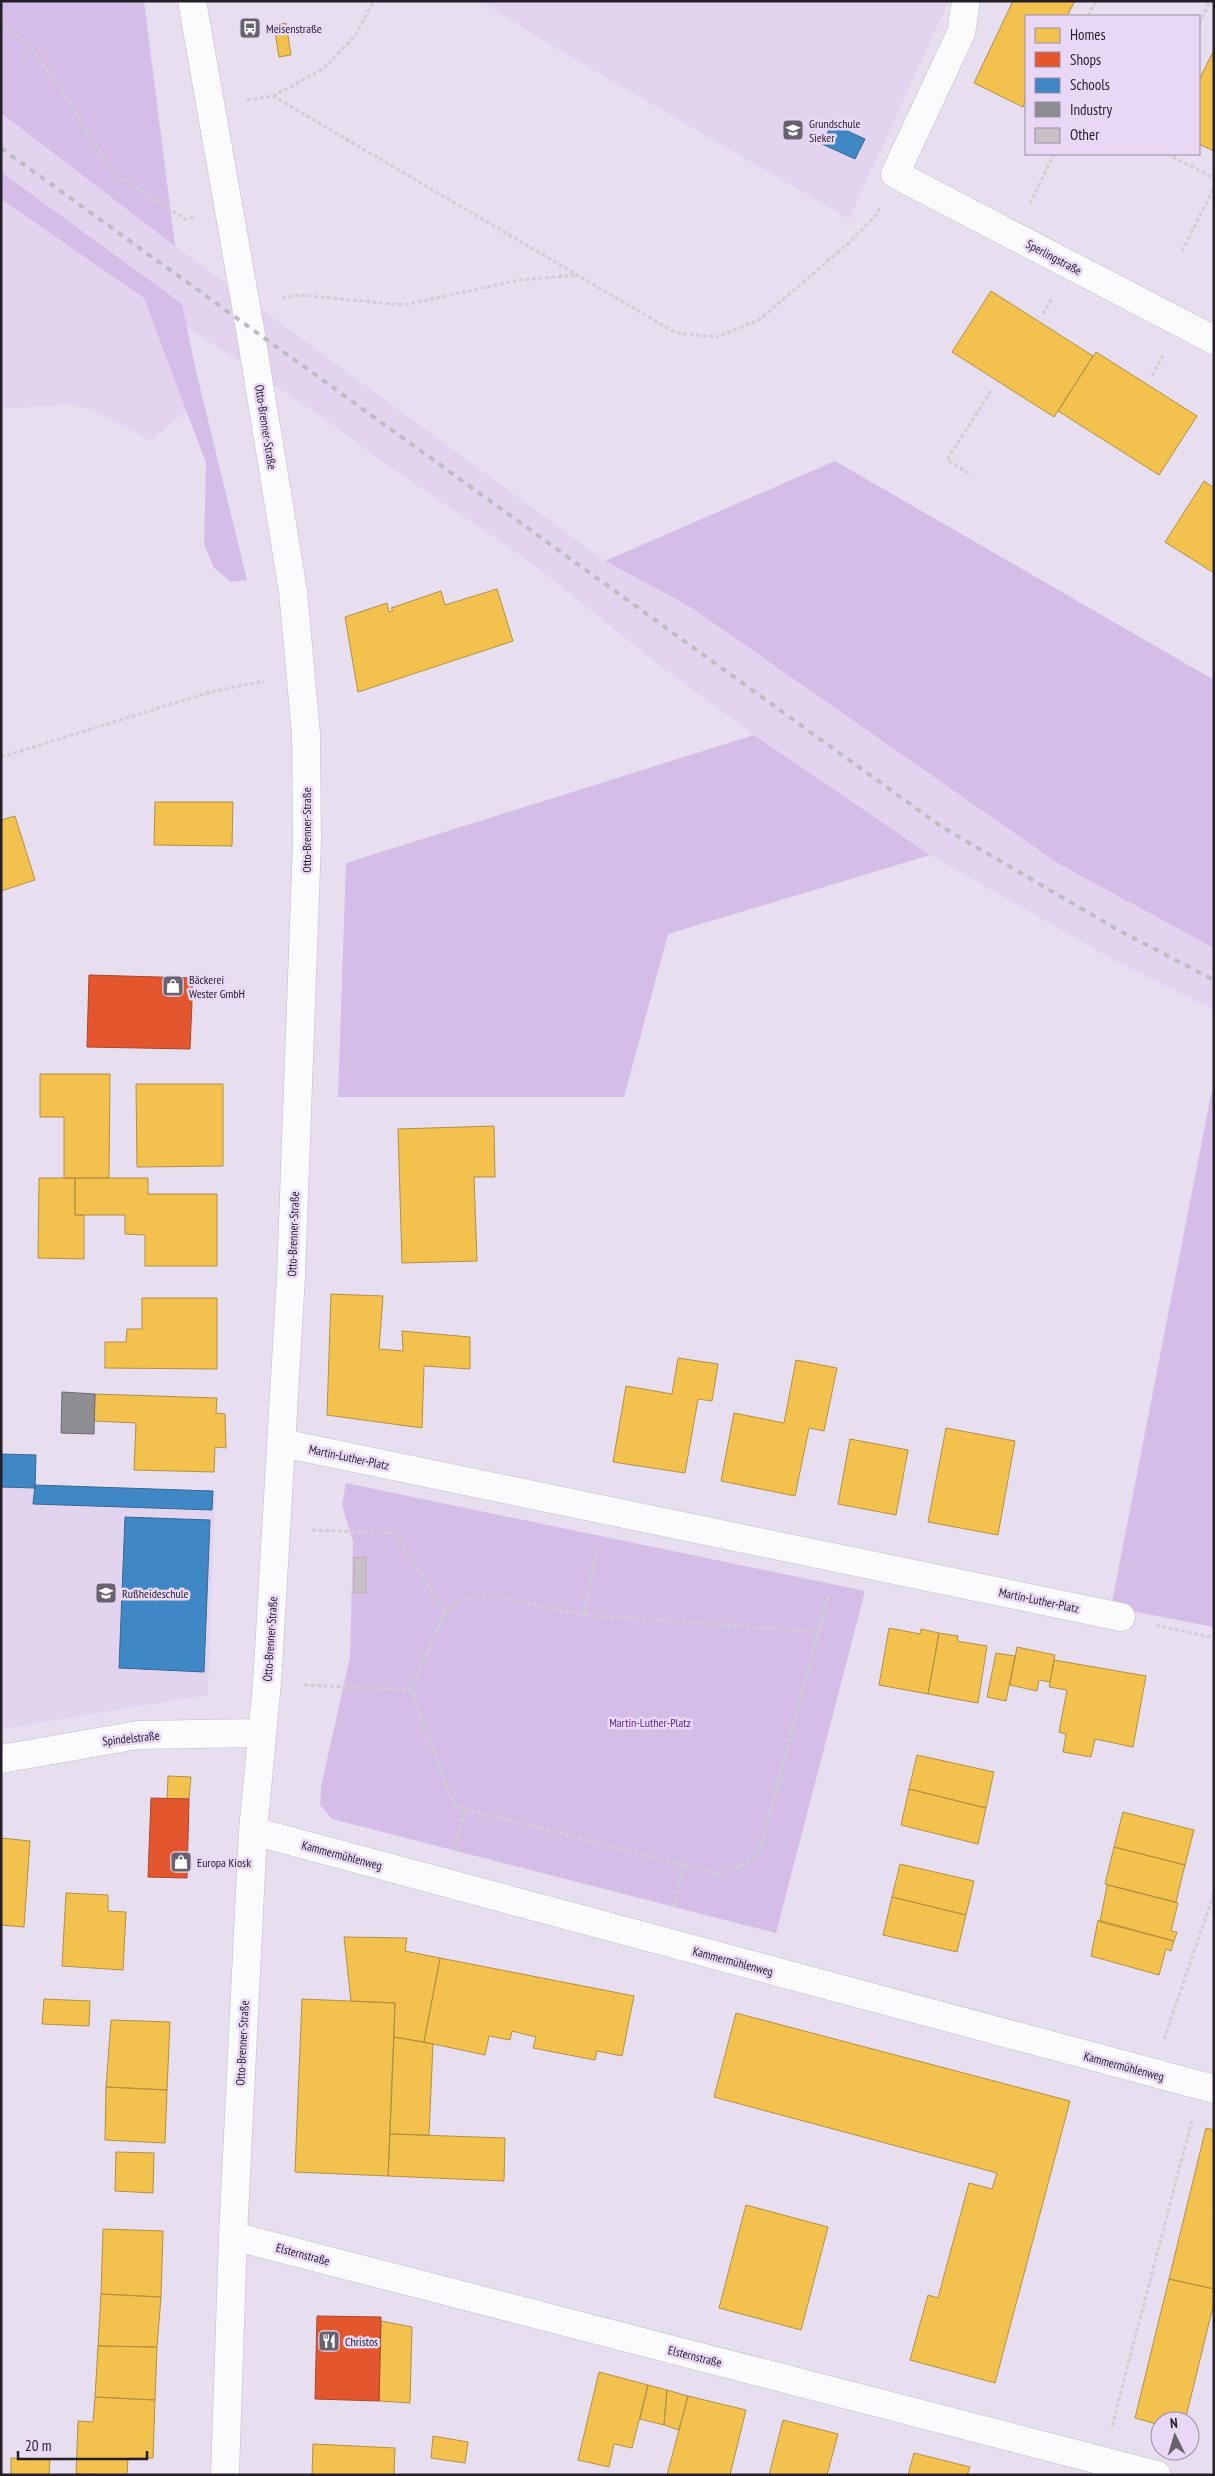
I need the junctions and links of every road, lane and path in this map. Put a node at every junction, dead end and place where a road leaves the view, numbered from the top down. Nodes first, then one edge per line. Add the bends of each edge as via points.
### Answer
1 (192, 1) edge
2 (374, 1) edge
3 (966, 1) edge
4 (1096, 1) edge
5 (1210, 1) edge
6 (1089, 15) edge
7 (1, 22) edge
8 (1200, 22) edge
9 (273, 96) junction
10 (210, 106) junction
11 (1054, 155) edge
12 (1169, 155) edge
13 (895, 174) junction
14 (1214, 178) edge
15 (1214, 188) edge
16 (229, 211) junction
17 (1015, 236) junction
18 (1182, 251) dead end
19 (578, 275) junction
20 (245, 304) junction
21 (1214, 340) edge
22 (990, 391) dead end
23 (969, 473) dead end
24 (302, 676) junction
25 (1, 757) edge
26 (282, 1443) junction
27 (606, 1510) junction
28 (277, 1528) junction
29 (445, 1612) junction
30 (584, 1615) junction
31 (1121, 1617) joint
32 (1214, 1638) edge
33 (267, 1683) junction
34 (411, 1690) junction
35 (261, 1733) junction
36 (1, 1759) edge
37 (253, 1831) junction
38 (1214, 1893) edge
39 (1152, 2073) junction
40 (1207, 2088) edge
41 (232, 2236) junction
42 (1103, 2461) junction
43 (224, 2475) edge
44 (1157, 2475) edge

1 - 10 street, Otto-Brenner-Straße
2 - 9 path via 354,37 323,69
3 - 13 street via 961,33
4 - 6 path
5 - 8 path
7 - 16 path via 29,46 58,84 110,171 185,219
9 - 10 path
9 - 19 path
10 - 16 street, Otto-Brenner-Straße
11 - 17 path
12 - 14 path
13 - 17 street, Sperlingstraße
13 - 19 path via 876,215 850,242 759,320 716,337 676,333
15 - 18 path
16 - 20 street, Otto-Brenner-Straße
17 - 21 street, Sperlingstraße
19 - 20 path via 520,280 403,305 301,295
20 - 24 street, Otto-Brenner-Straße via 292,591
22 - 23 path via 947,460
24 - 25 path via 207,693
24 - 26 street, Otto-Brenner-Straße via 307,841
26 - 27 street, Martin-Luther-Platz
26 - 28 street, Otto-Brenner-Straße
27 - 30 path
27 - 31 street, Martin-Luther-Platz
28 - 29 path via 395,1533
28 - 33 street, Otto-Brenner-Straße
29 - 30 path via 463,1598 489,1595
29 - 34 path
30 - 34 path via 818,1632 760,1850 752,1860 718,1874 460,1807 450,1795
31 - 32 path
33 - 34 path
33 - 35 street, Otto-Brenner-Straße
35 - 36 street, Spindelstraße via 138,1735
35 - 37 street, Otto-Brenner-Straße
37 - 39 street, Kammermühlenweg
37 - 41 street, Otto-Brenner-Straße
38 - 39 path
39 - 40 street, Kammermühlenweg
40 - 42 path
41 - 42 street, Elsternstraße
41 - 43 street, Otto-Brenner-Straße
42 - 44 street, Elsternstraße

